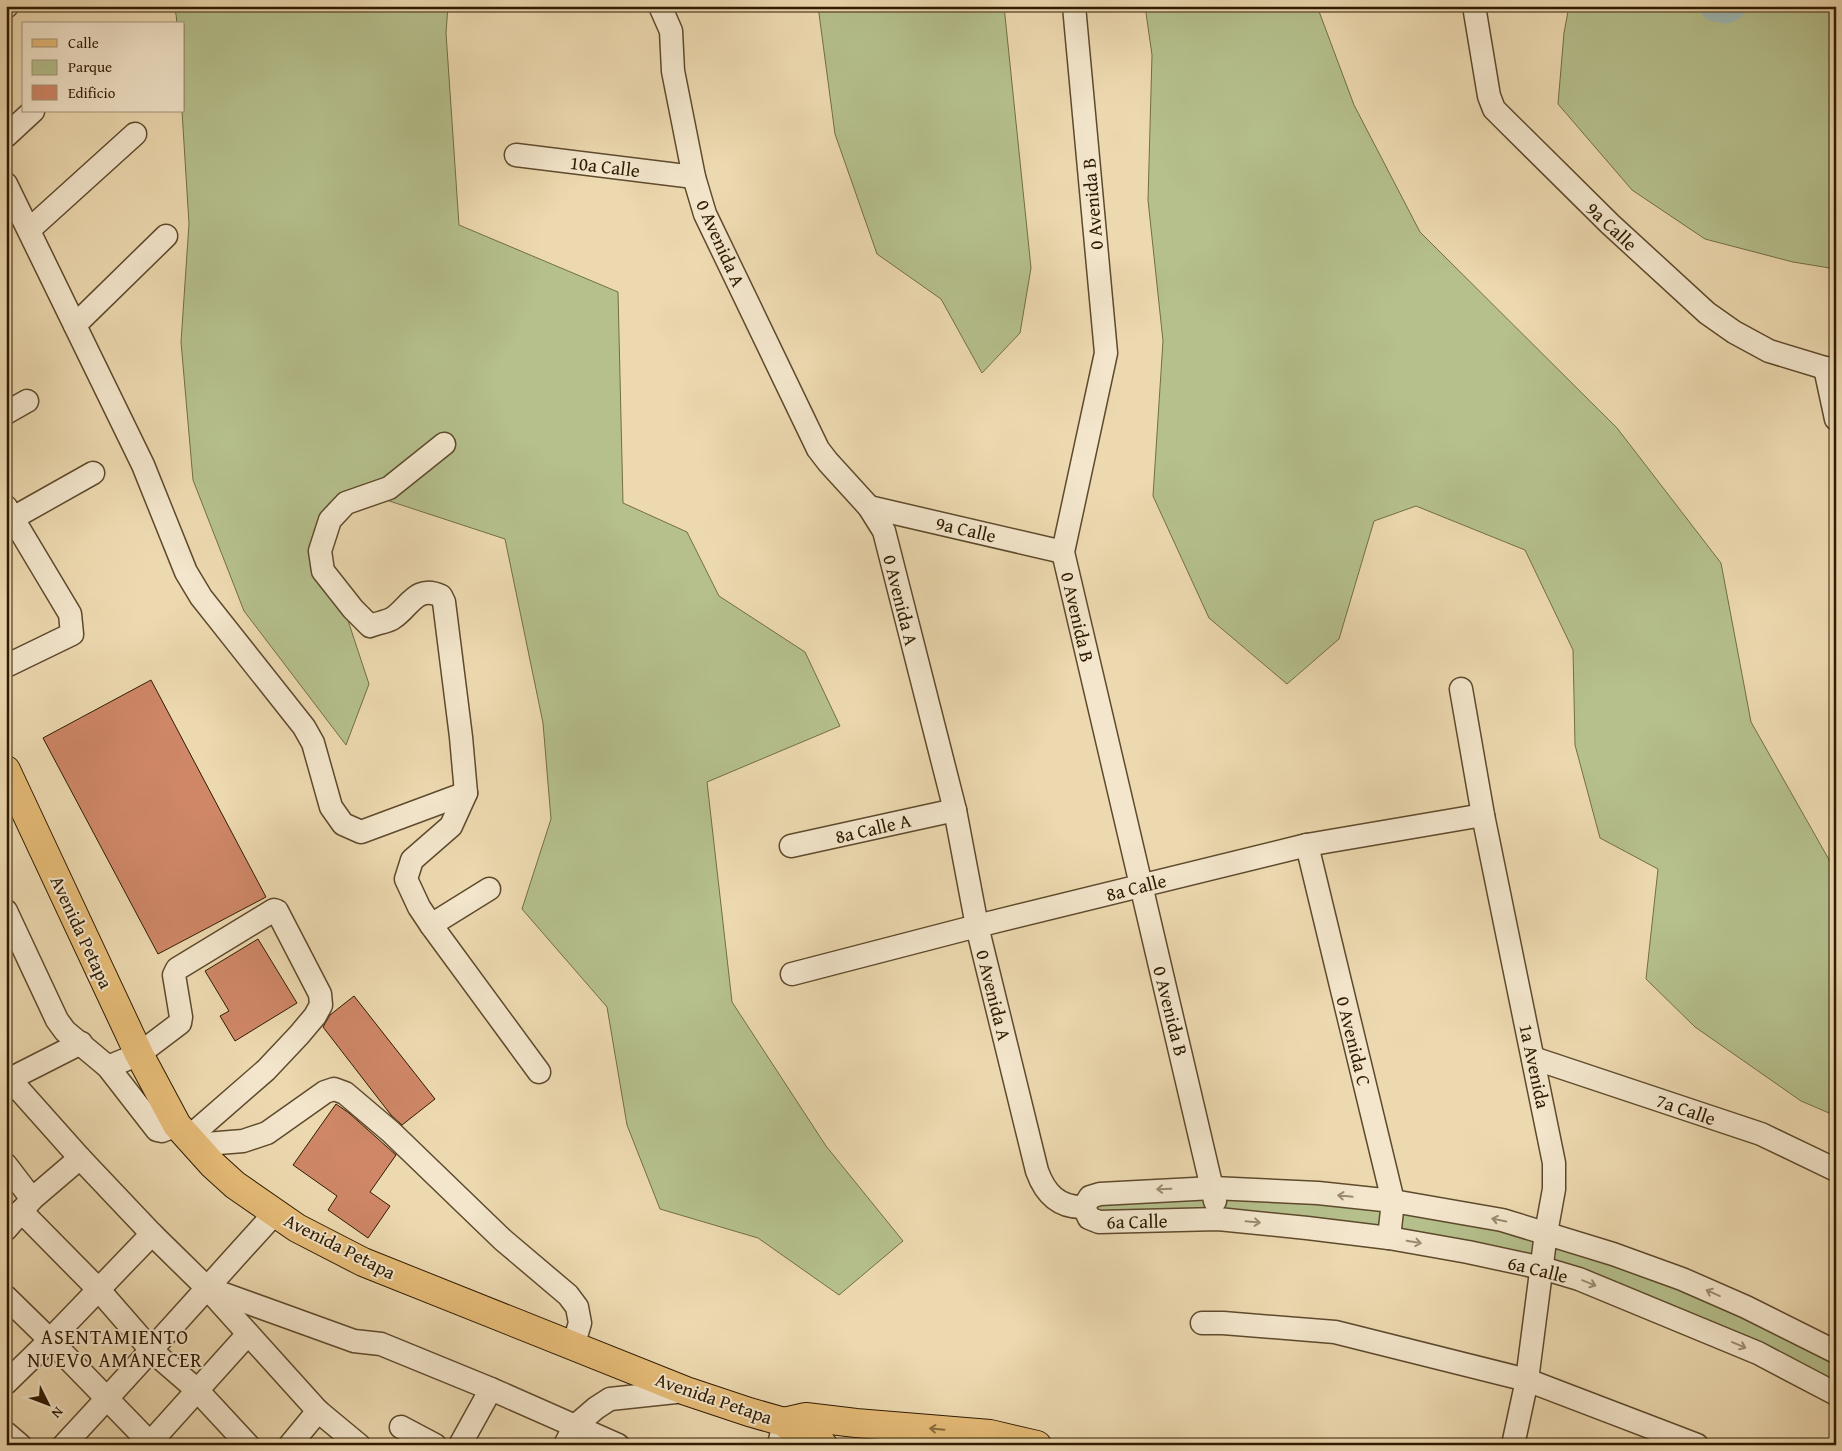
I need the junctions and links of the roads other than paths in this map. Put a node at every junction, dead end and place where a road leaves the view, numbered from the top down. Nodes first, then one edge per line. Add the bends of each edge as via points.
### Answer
1 (660, 6) edge
2 (1074, 6) edge
3 (1474, 6) edge
4 (32, 112) edge
5 (135, 134) dead end
6 (6, 136) edge
7 (516, 155) dead end
8 (694, 177) junction
9 (6, 184) edge
10 (30, 229) junction
11 (166, 236) dead end
12 (74, 326) junction
13 (1830, 369) edge
14 (27, 401) dead end
15 (6, 413) edge
16 (1836, 419) edge
17 (444, 444) dead end
18 (93, 473) dead end
19 (869, 507) junction
20 (10, 513) edge
21 (1063, 552) junction
22 (6, 666) edge
23 (1461, 689) dead end
24 (6, 770) edge
25 (466, 793) junction
26 (955, 810) junction
27 (1483, 815) junction
28 (1307, 845) junction
29 (791, 846) dead end
30 (1140, 886) junction
31 (489, 889) dead end
32 (8, 917) edge
33 (431, 925) junction
34 (977, 926) junction
35 (792, 974) dead end
36 (81, 1043) junction
37 (139, 1054) junction
38 (1533, 1058) junction
39 (108, 1067) junction
40 (539, 1072) dead end
41 (8, 1077) edge
42 (186, 1136) junction
43 (80, 1158) junction
44 (6, 1165) edge
45 (1836, 1170) edge
46 (1213, 1188) junction
47 (1393, 1201) junction
48 (26, 1205) junction
49 (1084, 1207) junction
50 (275, 1213) junction
51 (1218, 1219) junction
52 (6, 1228) edge
53 (1546, 1233) junction
54 (152, 1234) junction
55 (1389, 1238) junction
56 (1542, 1268) junction
57 (207, 1288) junction
58 (98, 1289) junction
59 (6, 1297) edge
60 (1202, 1323) dead end
61 (248, 1334) junction
62 (50, 1340) junction
63 (573, 1346) junction
64 (152, 1351) junction
65 (1836, 1353) edge
66 (1527, 1380) junction
67 (6, 1383) edge
68 (491, 1389) junction
69 (1828, 1389) edge
70 (197, 1390) junction
71 (686, 1391) junction
72 (108, 1398) junction
73 (318, 1412) junction
74 (401, 1427) dead end
75 (6, 1433) edge
76 (781, 1434) edge
77 (570, 1436) edge
78 (150, 1444) edge
79 (20, 1445) edge
80 (64, 1445) edge
81 (248, 1445) edge
82 (290, 1445) edge
83 (359, 1445) edge
84 (435, 1445) edge
85 (460, 1445) edge
86 (618, 1445) edge
87 (823, 1445) edge
88 (1037, 1445) edge
89 (1513, 1445) edge
90 (1697, 1445) edge

1 - 8 street, 0 Avenida A via 671,31 674,71
2 - 21 street, 0 Avenida B via 1106,353
3 - 13 street, 9a Calle via 1494,109 1610,224 1707,313 1769,351
4 - 6 street
5 - 10 street
7 - 8 street, 10a Calle
8 - 19 street, 0 Avenida A via 705,214 818,449
9 - 10 street
10 - 12 street
11 - 12 street
12 - 25 street via 143,464 186,572 201,596 304,727 313,743 331,807 343,824 361,832
13 - 16 street
14 - 15 street
17 - 25 street via 388,488 346,503 330,520 320,551 323,571 370,626 393,618 423,594 434,592 441,596
18 - 20 street
19 - 21 street, 9a Calle
19 - 26 street, 0 Avenida A via 884,531
20 - 22 street via 70,614 72,634
21 - 30 street, 0 Avenida B
23 - 27 street, 1a Avenida
24 - 37 main road, Avenida Petapa
25 - 33 street via 451,826 408,866 406,879
26 - 29 street, 8a Calle A
26 - 34 street, 0 Avenida A
27 - 28 street, 8a Calle
27 - 38 street, 1a Avenida
28 - 30 street, 8a Calle
28 - 47 street, 0 Avenida C
30 - 34 street, 8a Calle
30 - 46 street, 0 Avenida B
31 - 33 street
32 - 36 street via 57,1020
33 - 40 street
34 - 35 street, 8a Calle
34 - 49 street, 0 Avenida A via 1041,1183 1058,1201 1072,1207
36 - 39 street
36 - 41 street
37 - 39 street
37 - 42 main road, Avenida Petapa
37 - 42 street via 180,1023 174,975 177,969 274,910 279,913 320,994 321,1005 315,1016 266,1070
38 - 45 street, 7a Calle via 1761,1134
38 - 53 street, 1a Avenida via 1554,1163 1554,1189
39 - 42 street via 157,1130
41 - 43 street
42 - 50 main road, Avenida Petapa via 235,1185
42 - 63 street via 243,1141 267,1133 325,1092 334,1089 345,1093 391,1132 503,1240 568,1295 577,1307 580,1323
43 - 48 street
43 - 54 street
44 - 48 street
47 -> 46 street, 6a Calle via 1318,1193
46 -> 49 street, 6a Calle via 1100,1194 1090,1197
46 - 51 street, 0 Avenida B
53 -> 47 street, 6a Calle via 1502,1220
47 - 55 street, 0 Avenida C
48 - 52 street
48 - 58 street
49 - 51 street, 6a Calle via 1089,1218 1100,1222
50 - 57 street
50 - 63 main road, Avenida Petapa via 363,1262
51 -> 55 street, 6a Calle
53 - 56 street, 1a Avenida
65 -> 53 street, 6a Calle via 1682,1279
54 - 57 street
54 - 58 street
55 -> 56 street, 6a Calle
56 - 66 street, 1a Avenida
56 -> 69 street, 6a Calle via 1654,1309 1758,1353
57 - 61 street
57 - 64 street
57 - 68 street via 354,1341 381,1344
58 - 62 street
58 - 64 street
59 - 62 street
60 - 66 street via 1335,1332
61 - 70 street
61 - 73 street
62 - 67 street
62 - 72 street
63 - 71 main road, Avenida Petapa
64 - 70 street
64 - 72 street
65 - 69 street
66 - 89 street, 1a Avenida
66 - 90 street
68 - 77 street
68 - 85 street
70 - 78 street
70 - 81 street
71 - 76 main road, Avenida Petapa via 749,1412
71 - 77 street via 610,1399 596,1408
72 - 78 street
72 - 80 street
73 - 82 street
73 - 83 street
74 - 84 street
75 - 79 street
76 - 87 main road, Avenida Petapa via 799,1436
88 -> 76 main road, Avenida Petapa via 990,1434 806,1417
77 - 86 street

